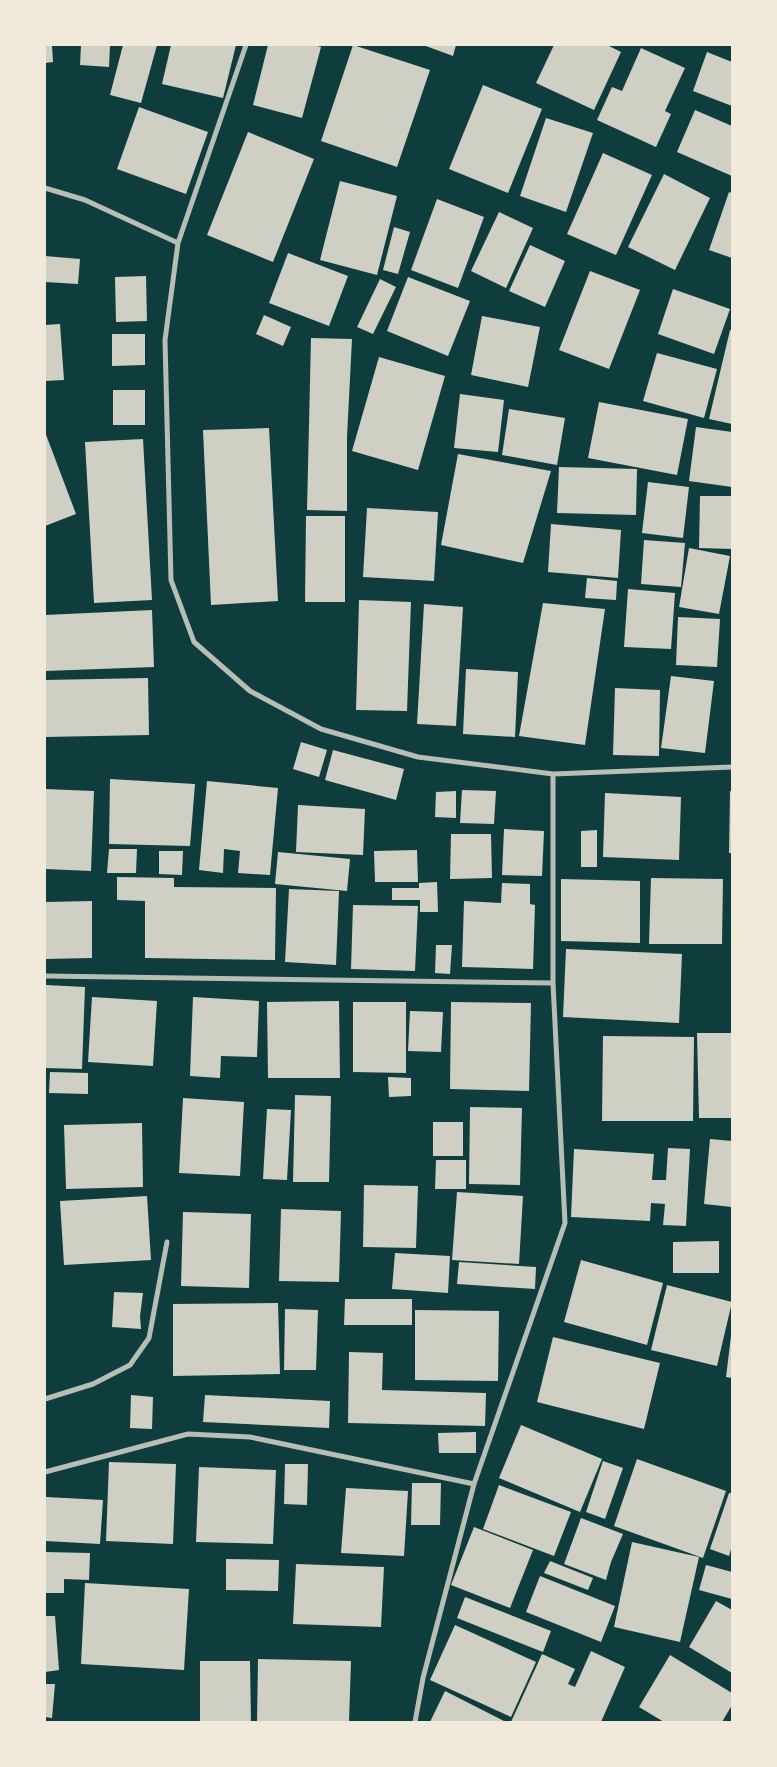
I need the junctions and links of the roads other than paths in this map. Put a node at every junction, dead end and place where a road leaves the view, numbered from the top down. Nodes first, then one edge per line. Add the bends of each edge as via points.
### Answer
1 (246, 45) edge
2 (45, 188) edge
3 (178, 243) junction
4 (732, 767) edge
5 (553, 774) junction
6 (45, 976) edge
7 (553, 983) junction
8 (167, 1242) dead end
9 (45, 1399) edge
10 (45, 1472) edge
11 (474, 1484) junction
12 (415, 1722) edge

1 - 3 street
2 - 3 street via 85,200
3 - 5 street via 165,340 171,580 194,642 250,691 321,729 418,757
4 - 5 street
5 - 7 street
6 - 7 street
7 - 11 street via 565,1223
8 - 9 street via 149,1338 130,1365 93,1384
10 - 11 street via 188,1434 250,1437
11 - 12 street via 423,1678

